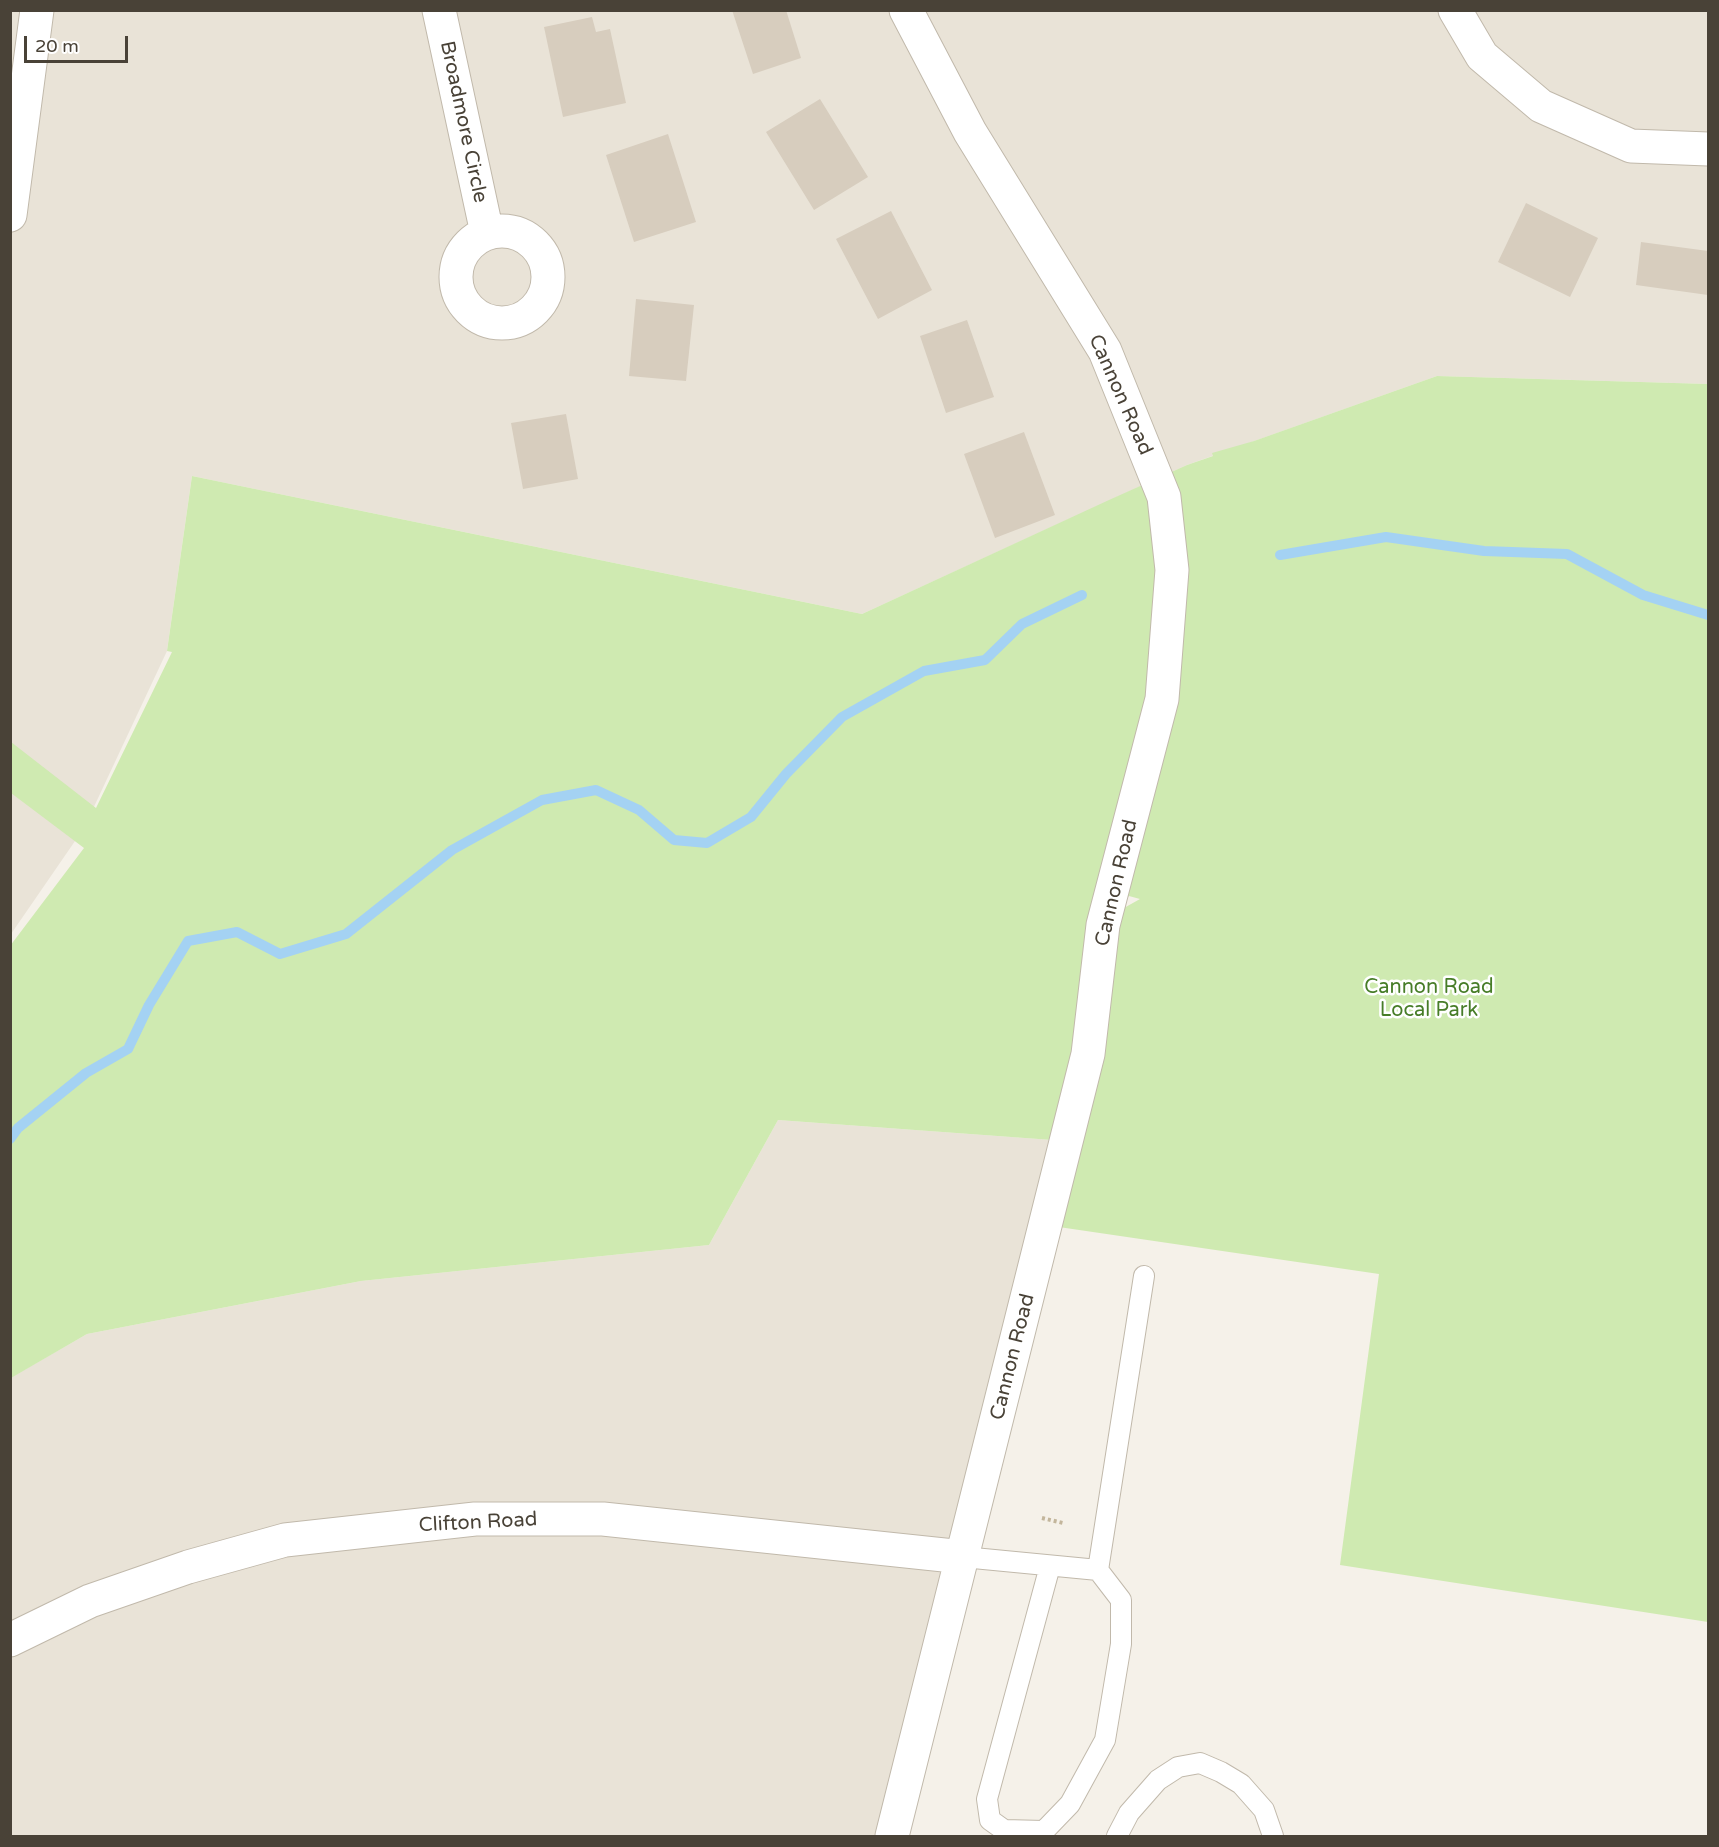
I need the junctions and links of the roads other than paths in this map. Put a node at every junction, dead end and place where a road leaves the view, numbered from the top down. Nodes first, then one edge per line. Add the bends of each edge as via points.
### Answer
1 (37, 10) edge
2 (439, 10) edge
3 (906, 10) edge
4 (1455, 10) edge
5 (1708, 149) edge
6 (10, 215) edge
7 (486, 233) dead end
8 (1144, 1276) dead end
9 (963, 1557) junction
10 (1050, 1566) junction
11 (1098, 1570) junction
12 (10, 1640) edge
13 (892, 1836) edge
14 (1117, 1836) edge
15 (1273, 1836) edge

1 - 6 street
2 - 7 street, Broadmore Circle
3 - 9 street, Cannon Road via 970,132 1105,351 1164,497 1172,570 1162,699 1104,925 1088,1054
4 - 5 street via 1482,56 1541,106 1631,146
8 - 11 lane
9 - 10 lane
9 - 12 street, Clifton Road via 603,1519 476,1519 285,1540 188,1567 90,1602
9 - 13 street, Cannon Road
10 - 11 lane
10 - 11 lane via 987,1799 990,1820 1004,1830 1044,1831 1070,1804 1105,1740 1120,1644 1121,1600
14 - 15 lane via 1129,1813 1158,1780 1178,1767 1200,1763 1241,1784 1264,1810

